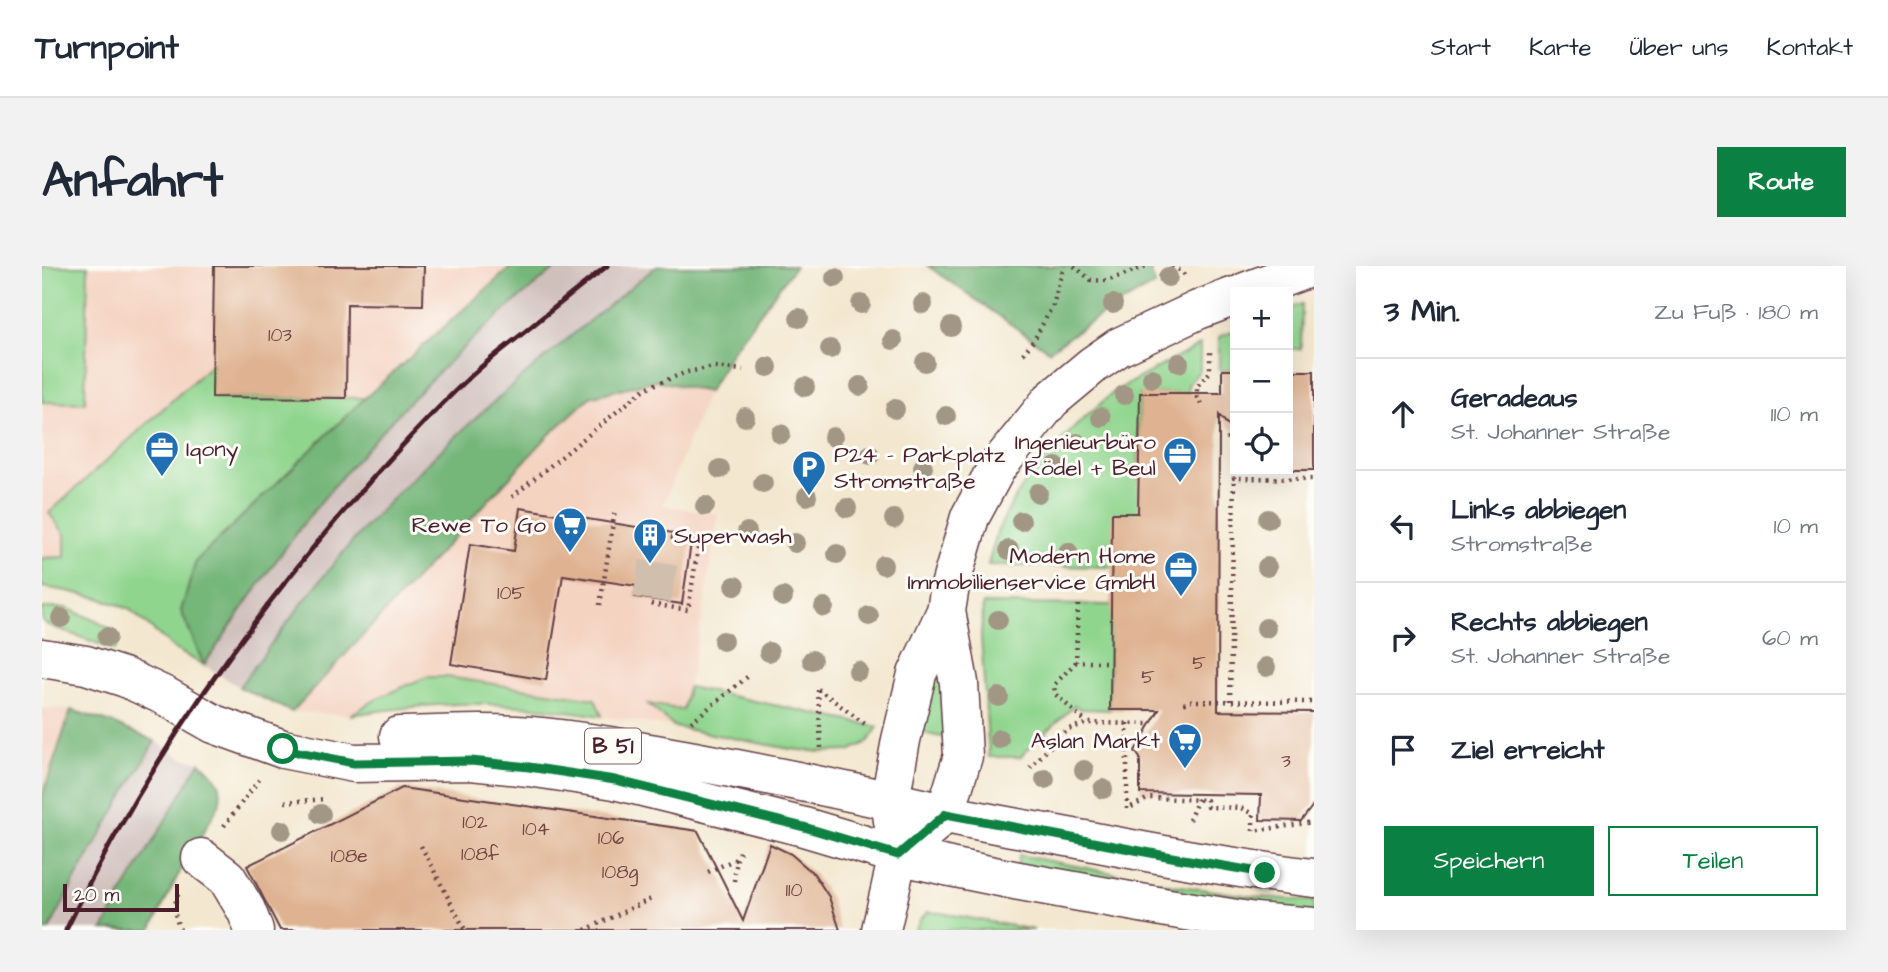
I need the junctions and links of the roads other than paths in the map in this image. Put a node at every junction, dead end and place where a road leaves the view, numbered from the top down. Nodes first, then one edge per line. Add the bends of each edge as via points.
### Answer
1 (1314, 266) edge
2 (1258, 287) edge
3 (1230, 298) edge
4 (946, 611) junction
5 (42, 658) edge
6 (264, 742) junction
7 (890, 800) junction
8 (946, 814) junction
9 (898, 855) junction
10 (201, 859) dead end
11 (1314, 878) edge
12 (1314, 927) edge
13 (254, 930) edge
14 (881, 930) edge

1 - 2 main road
3 - 4 main road via 1119,347 1051,400 997,467 970,517
4 - 7 main road via 917,674
4 - 8 main road via 959,683 963,756
5 - 6 main road, B 51 via 126,678 214,724
6 - 7 main road, B 51 via 531,736 620,747
6 - 9 main road, B 51 via 354,763 471,761 615,780
7 - 8 main road, B 51
7 - 9 main road
8 - 9 main road
8 - 11 main road, B 51 via 1177,858
9 - 12 main road, B 51 via 1168,908
9 - 14 main road
10 - 13 main road via 227,878

